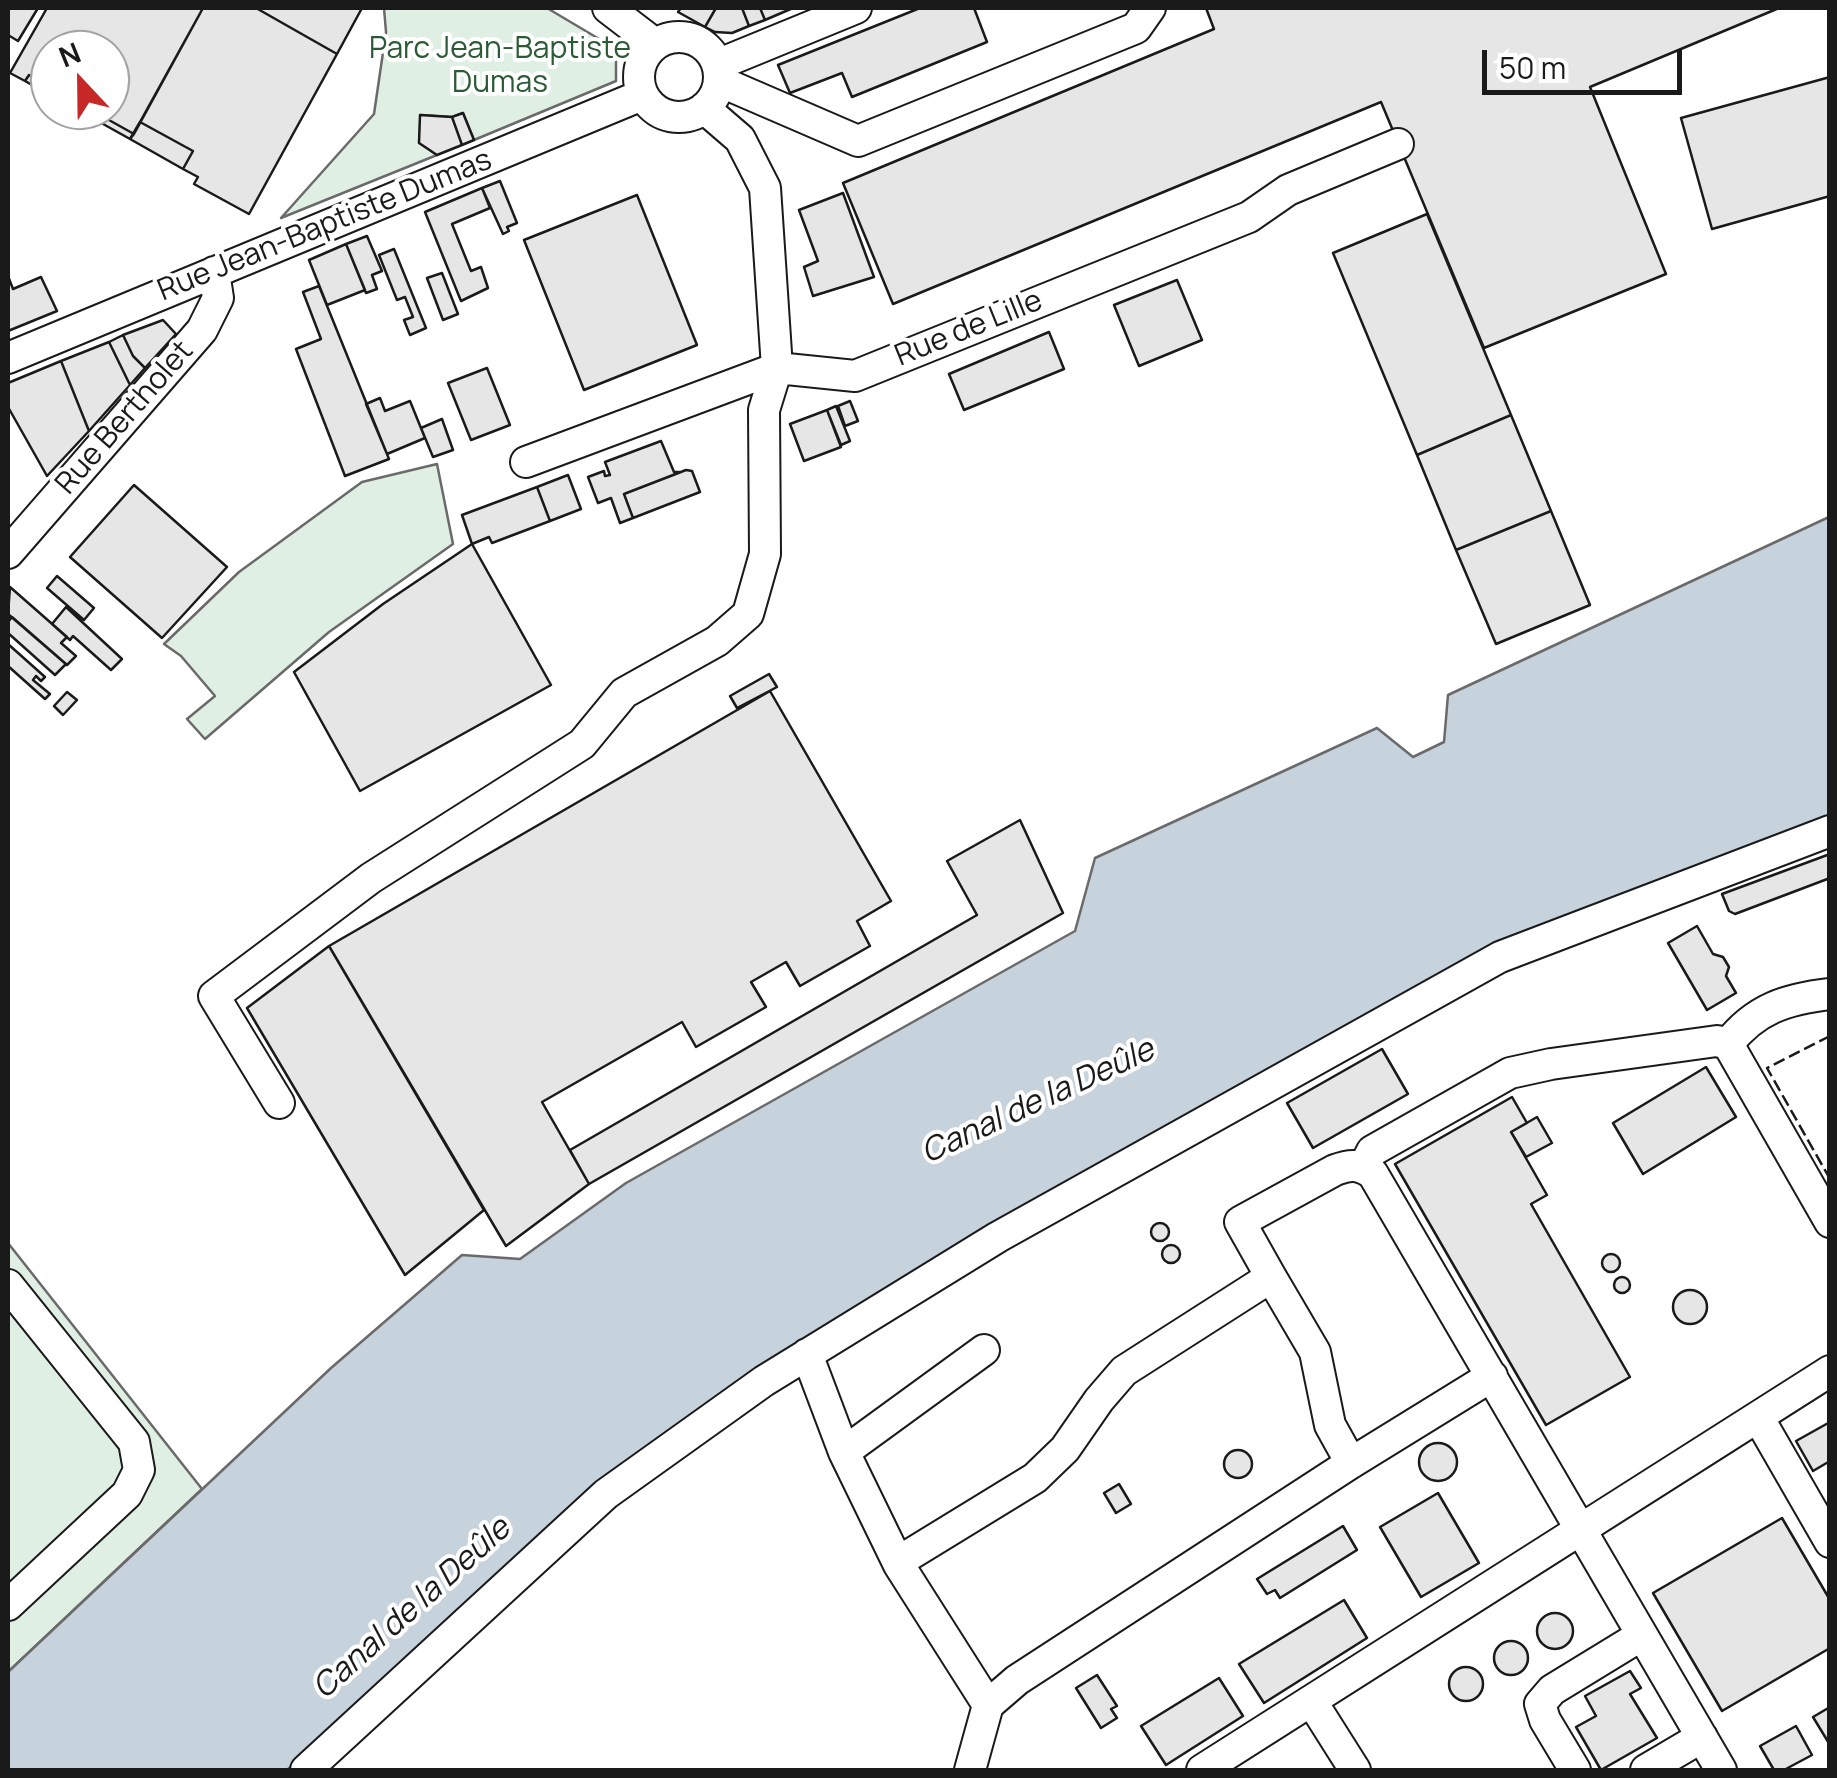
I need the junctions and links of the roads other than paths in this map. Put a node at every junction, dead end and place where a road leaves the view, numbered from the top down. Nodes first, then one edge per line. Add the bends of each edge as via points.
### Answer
1 (608, 8) edge
2 (856, 8) edge
3 (1150, 8) edge
4 (655, 44) junction
5 (718, 72) junction
6 (642, 95) junction
7 (704, 108) junction
8 (1398, 144) dead end
9 (214, 272) junction
10 (8, 358) edge
11 (777, 368) junction
12 (526, 462) dead end
13 (8, 553) edge
14 (1830, 831) edge
15 (1830, 994) edge
16 (1728, 1044) junction
17 (279, 1103) dead end
18 (1364, 1167) junction
19 (1830, 1222) edge
20 (1271, 1276) junction
21 (8, 1286) edge
22 (984, 1350) dead end
23 (808, 1354) junction
24 (1830, 1371) edge
25 (1492, 1376) junction
26 (1758, 1418) junction
27 (844, 1452) junction
28 (1351, 1464) junction
29 (1582, 1531) junction
30 (1830, 1542) edge
31 (906, 1558) dead end
32 (8, 1605) edge
33 (1642, 1635) junction
34 (1312, 1702) junction
35 (988, 1704) junction
36 (1702, 1737) junction
37 (306, 1770) edge
38 (970, 1770) edge
39 (1202, 1770) edge
40 (1355, 1770) edge
41 (1575, 1770) edge
42 (1646, 1770) edge
43 (1721, 1770) edge

1 - 4 street
2 - 5 street
3 - 5 street via 1136,28 858,141
4 - 5 street via 691,38 712,53
4 - 6 street via 638,73
5 - 7 street
6 - 7 street via 670,116
6 - 9 street, Rue Jean-Baptiste Dumas
7 - 11 street via 740,139 765,188
8 - 11 street, Rue de Lille via 1288,190 1249,217 854,376
9 - 10 street, Rue Jean-Baptiste Dumas
9 - 13 street, Rue Bertholet via 218,298 202,330
11 - 12 street, Rue de Lille
11 - 17 street via 764,410 766,554 748,614 716,641 624,693 582,744 372,878 214,996
14 - 23 street via 1500,957 998,1237
15 - 16 street via 1796,998 1746,1020
16 - 18 street via 1510,1073 1372,1151
16 - 19 street
18 - 20 street via 1336,1170 1240,1222
18 - 25 street
20 - 28 street via 1315,1352 1330,1425
20 - 31 street via 1124,1371 1035,1478
21 - 32 street via 134,1442 140,1470 127,1494
22 - 27 street
23 - 27 street
23 - 37 street via 606,1494
24 - 26 street
25 - 28 street
25 - 29 street
26 - 29 street
26 - 30 street
27 - 35 street via 899,1565
28 - 35 street
29 - 33 street
29 - 34 street
33 - 36 street
33 - 41 street via 1540,1704
34 - 39 street
34 - 40 street
35 - 38 street
36 - 42 street
36 - 43 street

